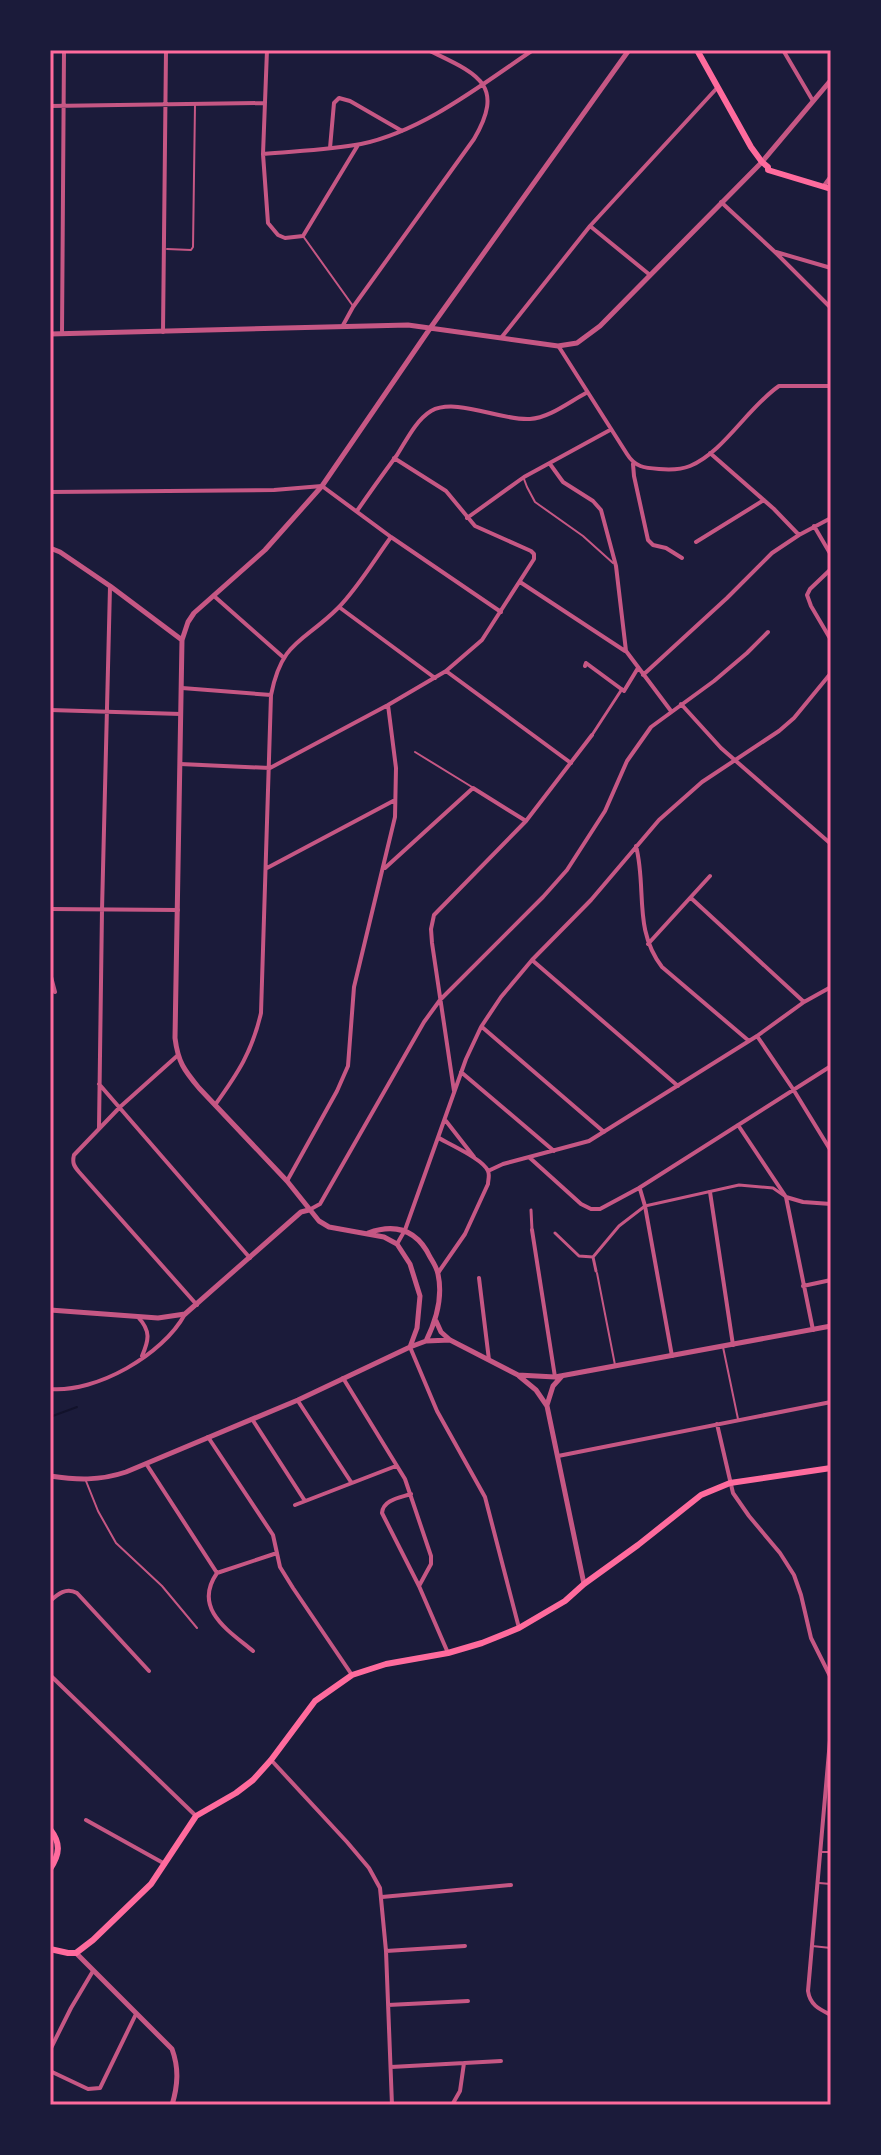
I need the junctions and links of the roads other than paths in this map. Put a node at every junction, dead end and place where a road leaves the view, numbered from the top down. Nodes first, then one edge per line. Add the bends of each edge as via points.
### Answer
1 (64, 50) edge
2 (166, 50) edge
3 (267, 50) edge
4 (428, 50) edge
5 (451, 50) edge
6 (533, 50) edge
7 (629, 50) edge
8 (697, 50) edge
9 (783, 50) edge
10 (445, 59) junction
11 (831, 80) edge
12 (482, 84) junction
13 (718, 86) junction
14 (813, 101) junction
15 (264, 103) junction
16 (195, 104) junction
17 (166, 105) junction
18 (50, 106) edge
19 (63, 106) junction
20 (402, 131) junction
21 (358, 145) junction
22 (330, 148) junction
23 (263, 154) junction
24 (762, 162) junction
25 (831, 176) edge
26 (823, 187) junction
27 (831, 189) edge
28 (721, 202) junction
29 (590, 226) junction
30 (303, 236) junction
31 (164, 248) junction
32 (775, 252) junction
33 (831, 268) edge
34 (651, 275) junction
35 (353, 307) junction
36 (831, 308) edge
37 (342, 327) junction
38 (431, 327) junction
39 (163, 332) junction
40 (50, 334) edge
41 (62, 334) junction
42 (501, 338) junction
43 (558, 346) junction
44 (831, 386) edge
45 (586, 393) junction
46 (610, 430) junction
47 (710, 453) junction
48 (394, 458) junction
49 (550, 464) junction
50 (633, 464) junction
51 (524, 477) junction
52 (322, 486) junction
53 (50, 492) edge
54 (764, 500) junction
55 (357, 511) junction
56 (467, 518) junction
57 (831, 518) edge
58 (813, 526) junction
59 (799, 535) junction
60 (391, 537) junction
61 (696, 542) dead end
62 (50, 548) edge
63 (831, 555) edge
64 (682, 558) dead end
65 (616, 566) junction
66 (831, 569) edge
67 (520, 582) junction
68 (110, 586) junction
69 (214, 596) junction
70 (339, 607) junction
71 (502, 609) junction
72 (768, 632) dead end
73 (182, 640) junction
74 (831, 640) edge
75 (626, 651) junction
76 (283, 657) junction
77 (585, 666) dead end
78 (638, 668) junction
79 (446, 671) junction
80 (831, 673) edge
81 (643, 675) junction
82 (435, 678) junction
83 (182, 688) junction
84 (622, 689) junction
85 (271, 695) junction
86 (681, 704) junction
87 (388, 705) junction
88 (50, 710) edge
89 (106, 711) junction
90 (671, 711) junction
91 (181, 714) junction
92 (592, 735) joint
93 (415, 752) dead end
94 (735, 760) junction
95 (571, 763) junction
96 (180, 764) junction
97 (270, 768) junction
98 (473, 788) junction
99 (396, 800) junction
100 (526, 821) junction
101 (831, 844) edge
102 (636, 846) junction
103 (267, 868) junction
104 (383, 870) junction
105 (710, 876) dead end
106 (691, 898) junction
107 (50, 909) edge
108 (102, 910) junction
109 (178, 910) junction
110 (648, 944) junction
111 (532, 960) junction
112 (50, 973) edge
113 (831, 987) edge
114 (55, 992) dead end
115 (440, 1000) junction
116 (804, 1002) junction
117 (481, 1027) junction
118 (757, 1036) junction
119 (749, 1041) junction
120 (177, 1056) junction
121 (831, 1066) edge
122 (461, 1072) junction
123 (99, 1084) junction
124 (678, 1086) junction
125 (793, 1089) junction
126 (454, 1092) junction
127 (215, 1105) junction
128 (120, 1107) junction
129 (446, 1121) junction
130 (738, 1125) junction
131 (99, 1128) junction
132 (604, 1132) junction
133 (439, 1138) junction
134 (830, 1148) edge
135 (554, 1151) junction
136 (530, 1158) junction
137 (475, 1159) junction
138 (488, 1171) junction
139 (287, 1181) junction
140 (639, 1188) junction
141 (710, 1192) junction
142 (786, 1197) junction
143 (831, 1204) edge
144 (645, 1206) junction
145 (309, 1210) junction
146 (531, 1210) dead end
147 (405, 1230) junction
148 (532, 1230) joint
149 (367, 1233) junction
150 (555, 1233) dead end
151 (397, 1244) junction
152 (593, 1257) junction
153 (250, 1258) junction
154 (596, 1271) joint
155 (438, 1273) junction
156 (479, 1278) dead end
157 (831, 1280) edge
158 (803, 1286) junction
159 (197, 1305) junction
160 (51, 1310) edge
161 (185, 1314) junction
162 (136, 1316) junction
163 (436, 1321) junction
164 (831, 1326) edge
165 (813, 1330) junction
166 (450, 1340) junction
167 (426, 1341) junction
168 (733, 1345) junction
169 (723, 1346) junction
170 (410, 1347) junction
171 (672, 1356) junction
172 (141, 1358) junction
173 (489, 1360) junction
174 (615, 1366) junction
175 (518, 1375) junction
176 (559, 1376) junction
177 (343, 1378) junction
178 (50, 1389) edge
179 (298, 1400) junction
180 (831, 1402) edge
181 (547, 1406) junction
182 (252, 1419) junction
183 (739, 1420) junction
184 (717, 1424) junction
185 (208, 1437) junction
186 (558, 1456) junction
187 (147, 1465) junction
188 (396, 1466) junction
189 (831, 1468) edge
190 (50, 1476) edge
191 (86, 1481) junction
192 (351, 1482) junction
193 (730, 1483) junction
194 (411, 1494) junction
195 (305, 1501) junction
196 (295, 1505) dead end
197 (277, 1553) junction
198 (217, 1573) junction
199 (584, 1584) junction
200 (419, 1586) junction
201 (50, 1601) edge
202 (197, 1628) dead end
203 (519, 1628) junction
204 (253, 1651) dead end
205 (448, 1653) junction
206 (149, 1671) dead end
207 (50, 1675) edge
208 (352, 1675) junction
209 (831, 1678) edge
210 (831, 1729) edge
211 (830, 1757) edge
212 (271, 1760) junction
213 (828, 1792) edge
214 (196, 1816) junction
215 (86, 1820) dead end
216 (823, 1822) junction
217 (831, 1822) edge
218 (50, 1829) edge
219 (820, 1852) junction
220 (831, 1852) edge
221 (165, 1864) junction
222 (50, 1869) edge
223 (818, 1883) junction
224 (831, 1884) edge
225 (511, 1885) dead end
226 (382, 1897) junction
227 (465, 1946) dead end
228 (812, 1946) junction
229 (831, 1948) edge
230 (50, 1949) edge
231 (386, 1951) junction
232 (76, 1953) junction
233 (93, 1971) junction
234 (468, 2001) dead end
235 (388, 2005) junction
236 (136, 2014) junction
237 (831, 2015) edge
238 (50, 2050) edge
239 (501, 2061) dead end
240 (464, 2063) junction
241 (391, 2067) junction
242 (50, 2071) edge
243 (172, 2105) edge
244 (392, 2105) edge
245 (452, 2105) edge

1 - 19 street
2 - 17 street
3 - 15 street
4 - 10 street
5 - 10 street
6 - 12 street
7 - 38 street
8 - 13 main road
9 - 14 street
10 - 12 street
11 - 14 street
12 - 20 street
12 - 35 street via 489,105 480,129
13 - 24 main road
13 - 29 street
14 - 24 street
15 - 16 street
15 - 23 street
16 - 17 street
16 - 31 lane via 193,247
17 - 19 street
17 - 31 street
18 - 19 street
19 - 41 street
20 - 21 street
20 - 22 street via 339,98 334,103
21 - 22 street
21 - 30 street
22 - 23 street
23 - 30 street via 268,223 285,238
24 - 26 main road via 768,170
24 - 28 street
25 - 26 street
26 - 27 main road
28 - 32 street
28 - 34 street
29 - 34 street
29 - 42 street
30 - 35 lane
31 - 39 street
32 - 33 street
32 - 36 street
34 - 43 street via 586,338
35 - 37 street
37 - 38 street
37 - 39 street
38 - 42 street
38 - 52 street
39 - 41 street
40 - 41 street
42 - 43 street
43 - 45 street
44 - 47 street via 777,387
45 - 46 street
45 - 48 street via 530,419 437,409 418,424
46 - 49 street
46 - 50 street
47 - 50 street via 680,469
47 - 54 street
48 - 55 street
48 - 56 street via 446,491
49 - 51 street
49 - 65 street via 563,482 601,510
50 - 64 street via 648,540
51 - 56 street
51 - 65 lane via 535,502
52 - 53 street
52 - 55 street
52 - 69 street via 265,550
54 - 59 street
54 - 61 street
55 - 60 street
56 - 67 street via 533,552
57 - 58 street
58 - 59 street
58 - 63 street
59 - 81 street via 772,553
60 - 70 street
60 - 71 street
62 - 68 street
65 - 75 street
66 - 74 street via 807,595
67 - 71 street
67 - 75 street
68 - 73 street
68 - 89 street
69 - 73 street via 194,613
69 - 76 street
70 - 76 street
70 - 82 street
71 - 79 street via 482,640
72 - 86 street
73 - 83 street
75 - 78 street
76 - 85 street
77 - 84 street
78 - 81 street
78 - 84 street
79 - 82 street
79 - 95 street
80 - 94 street via 794,718
81 - 90 street
82 - 87 street
83 - 85 street
83 - 91 street
84 - 92 street
85 - 97 street
86 - 90 street
86 - 94 street
87 - 97 street
87 - 99 street
88 - 89 street
89 - 91 street
89 - 108 street
90 - 115 street via 637,744 605,811 567,870
91 - 96 street
92 - 95 street
93 - 98 lane
94 - 101 street
94 - 102 street via 687,794
95 - 100 street
96 - 97 street
96 - 109 street
97 - 103 street
98 - 100 street
98 - 104 street
99 - 103 street
99 - 104 street
100 - 115 street via 434,915
102 - 110 street
102 - 111 street
103 - 127 street via 261,1013 248,1054
104 - 139 street via 354,987 348,1066
105 - 106 street
106 - 110 street
106 - 116 street
107 - 108 street
108 - 109 street
108 - 123 street
109 - 120 street
110 - 119 street via 662,967
111 - 117 street
111 - 124 street
112 - 114 street
113 - 116 street
115 - 126 street
115 - 145 street via 320,1204
116 - 118 street
117 - 122 street
117 - 132 street
118 - 119 street
118 - 125 street
119 - 124 street
120 - 127 street
120 - 128 street
121 - 125 street
122 - 126 street
122 - 135 street
123 - 128 street
123 - 131 street
124 - 132 street
125 - 130 street
125 - 134 street
126 - 129 street
127 - 139 street
128 - 131 street
128 - 153 street
129 - 133 street
129 - 137 street
130 - 140 street
130 - 142 street
131 - 159 street via 74,1155 74,1166
132 - 135 street
133 - 137 street
133 - 147 street
135 - 136 street
136 - 138 street
136 - 140 street via 591,1209
137 - 138 street
138 - 155 street via 475,1214
139 - 145 street
140 - 144 street
141 - 142 street via 739,1185 773,1188
141 - 144 street
141 - 168 street
142 - 143 street
142 - 158 street
144 - 152 street
144 - 171 street
145 - 149 street via 329,1227
145 - 153 street
146 - 148 street
147 - 149 street
147 - 151 street
147 - 155 street via 420,1239
148 - 176 street
149 - 151 street
150 - 152 street via 579,1256
151 - 170 street via 420,1296
152 - 154 street
153 - 159 street
154 - 174 lane
155 - 163 street
156 - 173 street
157 - 158 street
158 - 165 street
159 - 161 street
160 - 162 street
161 - 162 street
161 - 172 street
162 - 172 street via 149,1341
163 - 166 street
163 - 167 street
164 - 165 street
165 - 168 street
166 - 167 street
166 - 173 street
167 - 170 street
168 - 169 street
169 - 171 street
169 - 183 lane
170 - 177 street
170 - 203 street via 437,1411 485,1497
171 - 174 street
172 - 178 street via 96,1383
173 - 175 street
174 - 176 street
175 - 176 street
175 - 181 street
176 - 181 street
177 - 179 street
177 - 188 street
179 - 182 street
179 - 192 street
180 - 183 street
181 - 186 street
182 - 185 street
182 - 195 street
183 - 184 street
184 - 186 street
184 - 193 street
185 - 187 street
185 - 197 street via 273,1535
186 - 199 street
187 - 191 street
187 - 198 street
188 - 192 street
188 - 194 street
189 - 193 main road
190 - 191 street
191 - 202 lane via 116,1543
192 - 195 street
193 - 199 main road via 701,1495
193 - 209 street via 738,1502 794,1575 811,1638
194 - 200 street via 431,1556
194 - 200 street via 387,1502 382,1513
195 - 196 street
197 - 198 street
197 - 208 street via 280,1567
198 - 204 street via 208,1594 213,1615
199 - 203 main road
200 - 205 street
201 - 206 street via 64,1591 77,1593
203 - 205 main road
205 - 208 main road via 384,1661
207 - 214 street
208 - 212 main road via 315,1701
210 - 211 street
211 - 213 street
212 - 214 main road via 236,1793
212 - 226 street via 369,1868
213 - 216 street
214 - 221 main road
215 - 221 street
216 - 217 lane
216 - 219 street
218 - 222 main road via 59,1845
219 - 220 lane
219 - 223 street
221 - 232 main road via 151,1884
223 - 224 lane
223 - 228 street
225 - 226 street
226 - 231 street
227 - 231 street
228 - 229 lane
228 - 237 street via 809,2000
230 - 232 main road
231 - 235 street
232 - 233 street
233 - 236 street
233 - 238 street
234 - 235 street
235 - 241 street
236 - 242 street via 97,2090
236 - 243 street via 172,2049 178,2074
239 - 240 street
240 - 241 street
240 - 245 street
241 - 244 street

